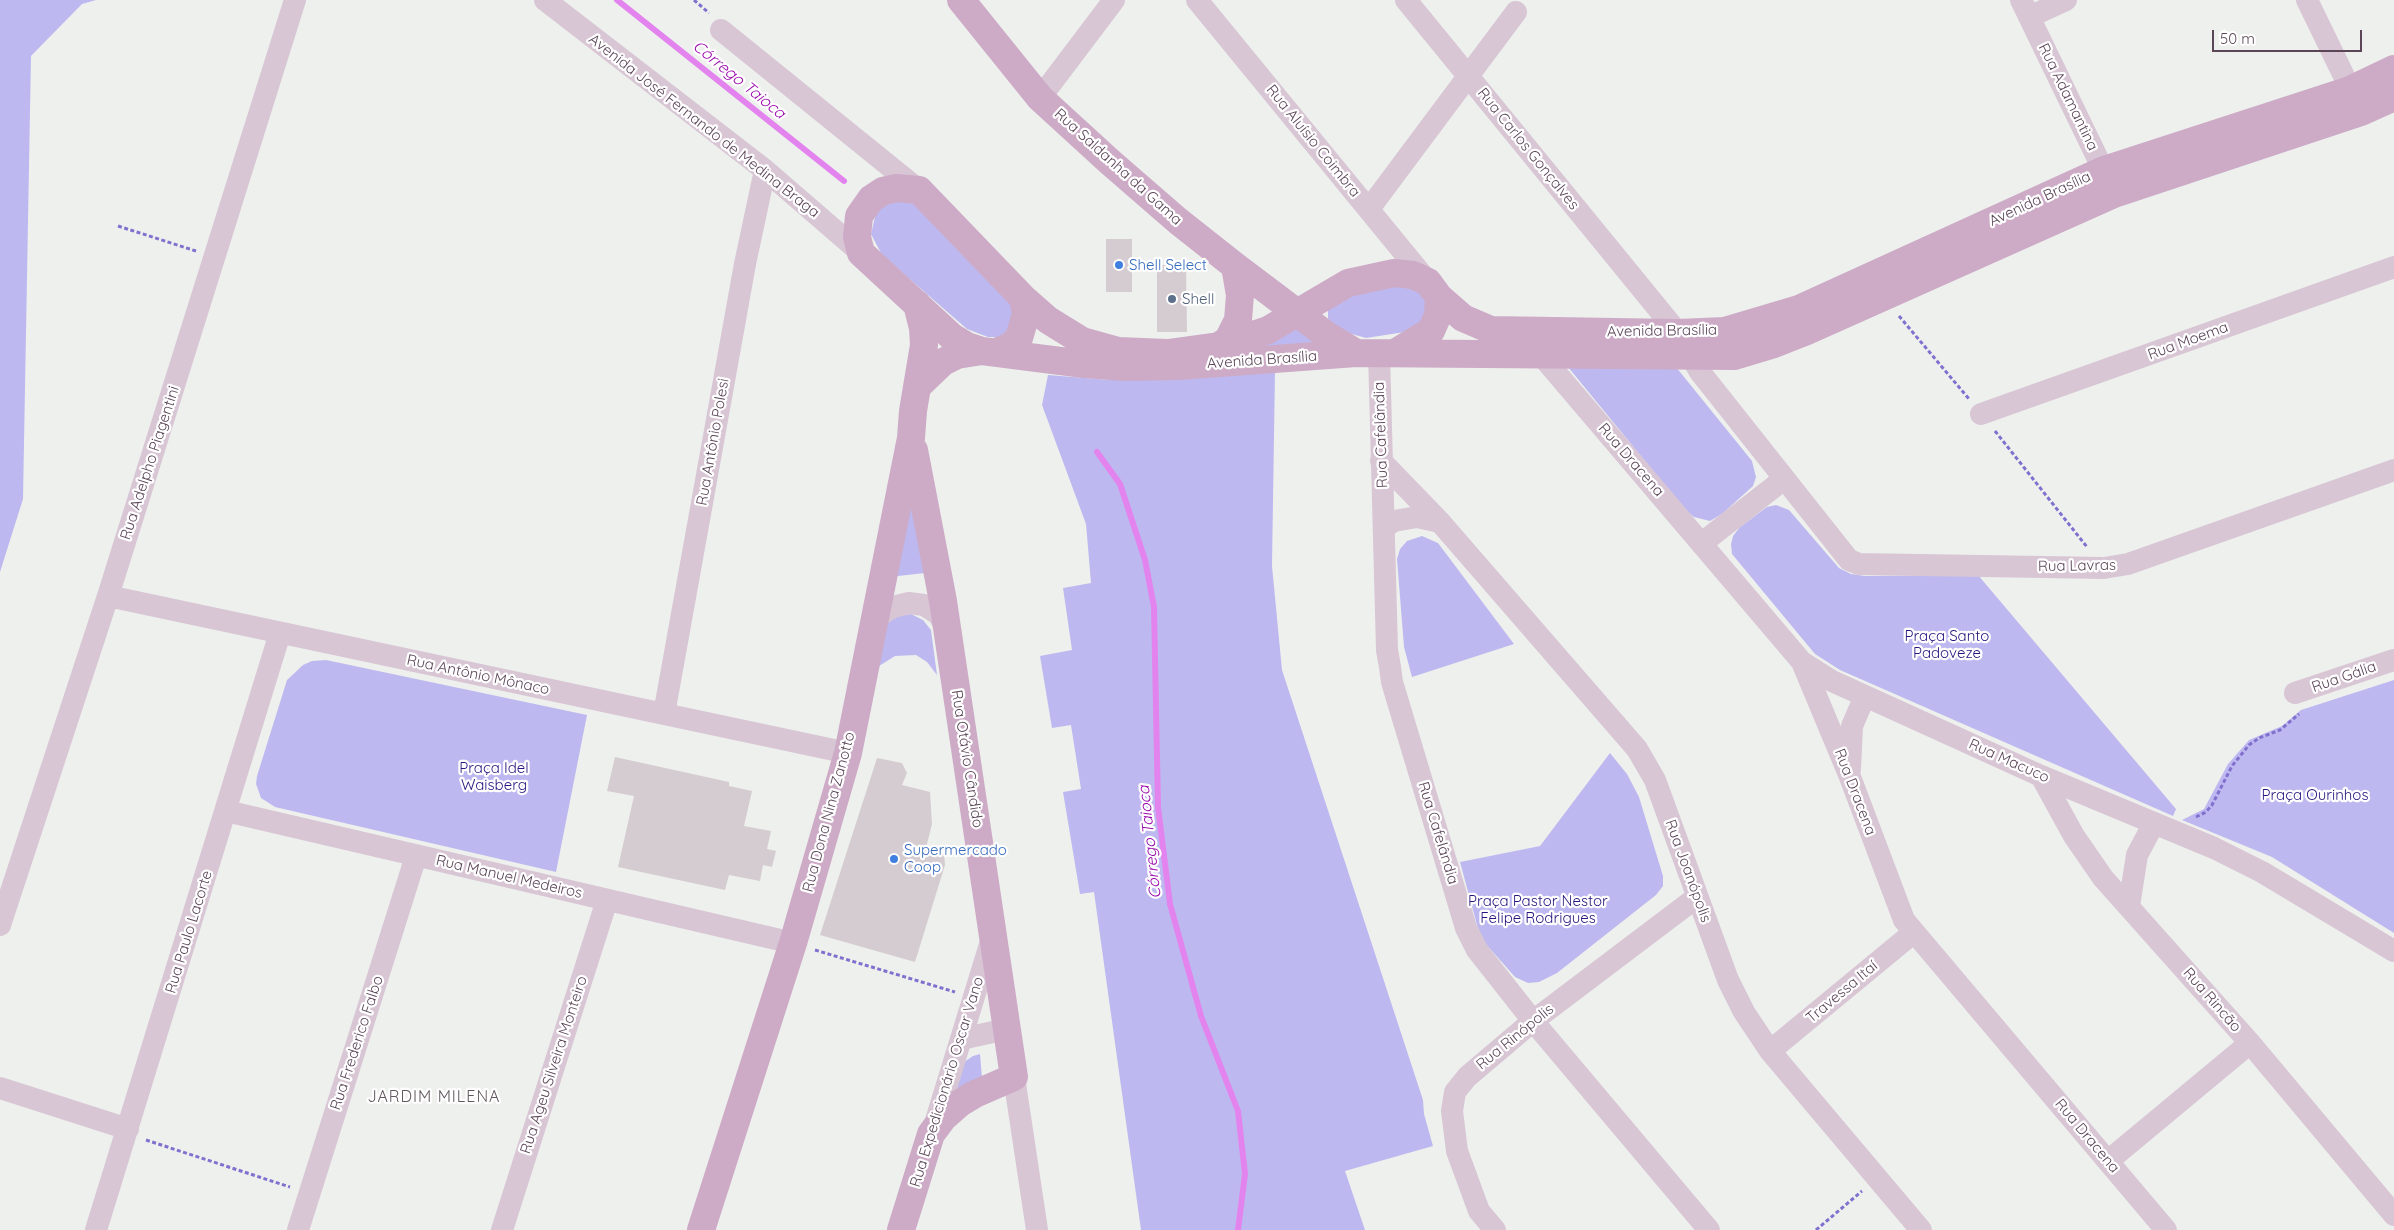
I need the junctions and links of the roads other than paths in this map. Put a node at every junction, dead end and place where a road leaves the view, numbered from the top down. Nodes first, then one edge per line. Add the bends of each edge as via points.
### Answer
1 (295, 0) edge
2 (545, 0) edge
3 (961, 0) edge
4 (1114, 0) edge
5 (1197, 0) edge
6 (1406, 0) edge
7 (2066, 0) edge
8 (2307, 0) edge
9 (2025, 9) edge
10 (1516, 12) dead end
11 (720, 30) dead end
12 (2394, 69) edge
13 (1468, 76) junction
14 (2394, 97) edge
15 (1040, 98) junction
16 (2356, 101) junction
17 (765, 170) junction
18 (2109, 182) junction
19 (918, 190) junction
20 (1369, 209) junction
21 (861, 253) junction
22 (1235, 266) junction
23 (2394, 267) edge
24 (1433, 290) junction
25 (1023, 298) junction
26 (1649, 298) junction
27 (917, 304) junction
28 (1297, 312) junction
29 (1640, 332) junction
30 (1678, 333) junction
31 (1220, 346) junction
32 (989, 351) junction
33 (1377, 353) junction
34 (1541, 355) junction
35 (1690, 357) junction
36 (918, 385) junction
37 (1981, 414) dead end
38 (912, 438) junction
39 (1381, 461) junction
40 (2394, 470) edge
41 (1784, 479) junction
42 (1440, 522) junction
43 (1384, 527) junction
44 (1702, 543) junction
45 (108, 596) junction
46 (874, 619) junction
47 (946, 627) junction
48 (280, 633) junction
49 (2394, 660) edge
50 (1802, 662) junction
51 (2295, 693) road end
52 (1865, 696) junction
53 (664, 714) junction
54 (848, 753) junction
55 (2041, 776) junction
56 (1850, 777) junction
57 (226, 811) junction
58 (2154, 823) junction
59 (416, 856) junction
60 (1697, 897) junction
61 (607, 900) junction
62 (2129, 906) junction
63 (0, 925) edge
64 (1913, 933) junction
65 (993, 935) junction
66 (792, 944) junction
67 (2394, 951) edge
68 (1533, 1021) junction
69 (1007, 1029) junction
70 (961, 1039) junction
71 (2250, 1043) junction
72 (1770, 1051) junction
73 (1014, 1077) junction
74 (0, 1088) edge
75 (127, 1131) junction
76 (931, 1134) junction
77 (2108, 1161) junction
78 (2394, 1215) edge
79 (96, 1230) edge
80 (298, 1230) edge
81 (502, 1230) edge
82 (701, 1230) edge
83 (901, 1230) edge
84 (1037, 1230) edge
85 (1495, 1230) edge
86 (1709, 1230) edge
87 (1921, 1230) edge
88 (2166, 1230) edge

1 - 45 street, Rua Adelpho Piagentini
2 - 17 street, Avenida José Fernando de Medina Braga
3 - 15 main road, Rua Saldanha da Gama
4 - 15 street
5 - 20 street, Rua Aluísio Coimbra
6 - 13 street, Rua Carlos Gonçalves
7 - 9 street
8 - 16 street
9 - 18 street, Rua Adamantina
10 - 13 street
11 - 19 street
12 - 16 main road, Avenida Brasília
13 - 20 street
13 - 26 street, Rua Carlos Gonçalves
14 - 16 main road, Avenida Brasília
15 - 22 main road, Rua Saldanha da Gama via 1178,221
16 - 18 main road, Avenida Brasília
17 - 21 street, Avenida José Fernando de Medina Braga
17 - 53 street, Rua Antônio Polesi via 745,264
18 - 30 main road, Avenida Brasília via 1799,309 1725,331
18 - 35 main road, Avenida Brasília via 1774,344 1734,356
19 - 21 main road via 896,188 871,199 859,216 857,237
19 - 25 main road
20 - 24 street, Rua Aluísio Coimbra
21 - 27 main road, Avenida José Fernando de Medina Braga
22 - 28 main road, Rua Saldanha da Gama
22 - 31 main road via 1240,295 1238,320 1228,340
23 - 37 street, Rua Moema
24 - 28 main road, Avenida Brasília via 1403,273 1377,275 1348,283
24 - 29 main road, Avenida Brasília via 1463,318 1491,330
24 - 33 main road via 1438,316 1431,331
25 - 31 main road, Avenida Brasília via 1070,335 1102,348 1168,353
25 - 32 main road via 1026,314 1019,338 1011,346
26 - 29 street
26 - 30 street, Rua Carlos Gonçalves
27 - 32 main road, Avenida José Fernando de Medina Braga via 958,341
27 - 36 main road, Rua Dona Nina Zanotto via 924,345
28 - 31 main road, Avenida Brasília via 1268,330
28 - 33 main road, Rua Saldanha da Gama via 1325,334
29 - 30 main road, Avenida Brasília
30 - 35 street, Rua Carlos Gonçalves
32 - 33 main road, Avenida Brasília via 1124,367
32 - 36 main road via 957,355 943,362
33 - 34 main road, Avenida Brasília
33 - 39 street, Rua Cafelândia
34 - 35 main road, Avenida Brasília
34 - 44 street, Rua Dracena
35 - 41 street, Rua Lavras
36 - 38 main road, Rua Dona Nina Zanotto
38 - 46 main road, Rua Dona Nina Zanotto
38 - 47 main road, Rua Otávio Cândido
39 - 42 street, Rua Joanópolis
39 - 43 street, Rua Cafelândia
40 - 41 street, Rua Lavras via 2128,564 2104,568 1859,564 1842,553
41 - 44 street
42 - 43 street via 1417,517 1394,521
42 - 60 street, Rua Joanópolis via 1637,749 1655,780
43 - 68 street, Rua Cafelândia via 1387,650 1392,682 1466,928 1477,950
44 - 50 street, Rua Dracena
45 - 48 street, Rua Antônio Mônaco
45 - 63 street, Rua Adelpho Piagentini
46 - 47 street via 893,607 909,603 924,605 938,614
46 - 54 main road, Rua Dona Nina Zanotto
47 - 65 main road, Rua Otávio Cândido
48 - 53 street, Rua Antônio Mônaco
48 - 57 street, Rua Paulo Lacorte
49 - 51 street, Rua Gália
50 - 52 street, Rua Macuco
50 - 56 street, Rua Dracena
52 - 55 street, Rua Macuco
52 - 56 street via 1852,726
53 - 54 street, Rua Antônio Mônaco
54 - 66 main road, Rua Dona Nina Zanotto
55 - 58 street, Rua Macuco
55 - 62 street, Rua Rincão via 2074,836 2103,878
56 - 64 street, Rua Dracena via 1900,912
57 - 59 street, Rua Manuel Medeiros
57 - 75 street, Rua Paulo Lacorte
58 - 62 street via 2137,855
58 - 67 street, Rua Macuco via 2262,872
59 - 61 street, Rua Manuel Medeiros
59 - 80 street, Rua Frederico Falbo
60 - 68 street, Rua Rinópolis
60 - 72 street, Rua Joanópolis via 1728,980 1744,1012
61 - 66 street, Rua Manuel Medeiros
61 - 81 street, Rua Ageu Silveira Monteiro
62 - 71 street, Rua Rincão
64 - 72 street, Travessa Itaí
64 - 77 street, Rua Dracena
65 - 69 main road, Rua Otávio Cândido
65 - 70 street, Rua Expedicionário Oscar Vano
66 - 82 main road, Rua Dona Nina Zanotto
68 - 85 street, Rua Rinópolis via 1467,1077 1456,1092 1454,1101 1453,1130 1457,1151 1479,1211
68 - 86 street, Rua Cafelândia
69 - 70 street
69 - 73 main road, Rua Otávio Cândido
70 - 76 street, Rua Expedicionário Oscar Vano
71 - 77 street
71 - 78 street, Rua Rincão
72 - 87 street, Rua Joanópolis
73 - 76 main road via 960,1103
73 - 84 street, Rua Otávio Cândido
74 - 75 street
75 - 79 street, Rua Paulo Lacorte
76 - 83 main road, Rua Expedicionário Oscar Vano
77 - 88 street, Rua Dracena

